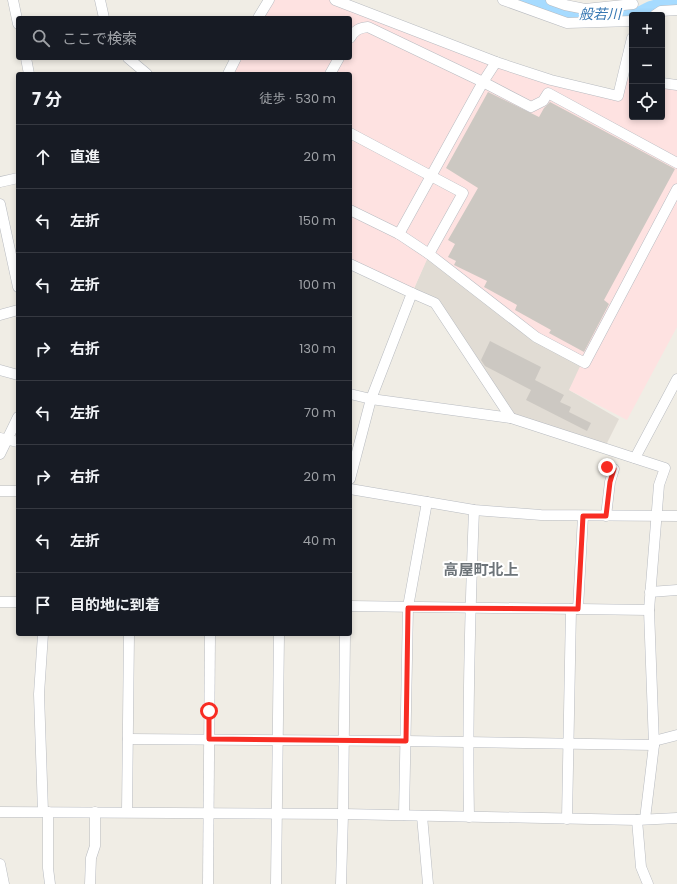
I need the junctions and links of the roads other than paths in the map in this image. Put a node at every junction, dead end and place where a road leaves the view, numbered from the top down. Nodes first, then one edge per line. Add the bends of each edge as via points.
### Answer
1 (13, 0) edge
2 (100, 0) edge
3 (269, 0) edge
4 (335, 0) edge
5 (503, 0) edge
6 (551, 0) edge
7 (633, 2) edge
8 (677, 10) edge
9 (635, 12) edge
10 (660, 12) edge
11 (16, 16) edge
12 (104, 16) edge
13 (259, 16) edge
14 (629, 21) edge
15 (352, 34) edge
16 (631, 48) edge
17 (26, 60) edge
18 (130, 60) edge
19 (235, 60) edge
20 (338, 60) edge
21 (496, 62) junction
22 (29, 72) edge
23 (145, 72) edge
24 (229, 72) edge
25 (331, 72) edge
26 (628, 78) edge
27 (554, 81) junction
28 (483, 82) junction
29 (665, 83) edge
30 (677, 85) edge
31 (548, 93) junction
32 (352, 134) edge
33 (677, 163) edge
34 (432, 175) junction
35 (16, 178) edge
36 (0, 182) edge
37 (677, 189) edge
38 (0, 204) edge
39 (352, 211) edge
40 (399, 234) junction
41 (429, 254) junction
42 (352, 265) edge
43 (16, 278) edge
44 (412, 293) junction
45 (16, 311) edge
46 (0, 315) edge
47 (0, 370) edge
48 (16, 374) edge
49 (677, 379) edge
50 (352, 394) edge
51 (371, 399) junction
52 (511, 418) junction
53 (16, 420) edge
54 (3, 439) edge
55 (16, 442) edge
56 (0, 454) edge
57 (635, 458) junction
58 (614, 469) dead end
59 (352, 471) edge
60 (352, 489) edge
61 (0, 491) edge
62 (16, 491) edge
63 (427, 502) junction
64 (474, 510) junction
65 (583, 516) junction
66 (606, 516) junction
67 (657, 516) junction
68 (677, 516) edge
69 (677, 590) edge
70 (650, 592) junction
71 (0, 602) edge
72 (16, 602) edge
73 (352, 606) edge
74 (408, 608) junction
75 (470, 608) junction
76 (575, 609) junction
77 (649, 610) junction
78 (43, 636) edge
79 (130, 636) edge
80 (210, 636) edge
81 (279, 636) edge
82 (345, 636) edge
83 (677, 735) edge
84 (128, 739) junction
85 (209, 739) junction
86 (278, 740) junction
87 (343, 740) junction
88 (406, 741) junction
89 (468, 743) junction
90 (654, 743) junction
91 (569, 744) junction
92 (0, 812) edge
93 (45, 812) junction
94 (95, 812) junction
95 (127, 812) junction
96 (209, 813) junction
97 (276, 814) junction
98 (343, 814) junction
99 (404, 815) junction
100 (422, 816) junction
101 (469, 817) junction
102 (567, 818) junction
103 (677, 818) edge
104 (641, 820) junction
105 (0, 864) edge
106 (2, 882) edge
107 (50, 884) edge
108 (90, 884) edge
109 (208, 884) edge
110 (276, 884) edge
111 (341, 884) edge
112 (428, 884) edge
113 (648, 884) edge

1 - 11 street
2 - 12 street
3 - 13 street
4 - 21 street
5 - 14 street via 567,23
6 - 7 street via 585,9
7 - 9 street
8 - 10 street
15 - 28 street via 354,31 368,27
16 - 26 street
17 - 22 street
18 - 23 street
19 - 24 street
20 - 25 street
21 - 27 street
21 - 28 street
26 - 27 street via 618,96
27 - 31 street
28 - 31 street via 531,107 543,101
28 - 34 street
29 - 30 street
31 - 33 street
32 - 34 street
34 - 40 street
34 - 41 street via 463,193
35 - 36 street
37 - 41 street via 585,363 536,337
38 - 43 street
39 - 40 street
40 - 41 street
42 - 44 street
44 - 51 street
44 - 52 street via 435,303
45 - 46 street
47 - 48 street
49 - 57 street
50 - 51 street
51 - 52 street
51 - 59 street
52 - 57 street
53 - 54 street
54 - 55 street
54 - 56 street
57 - 67 street via 665,468 659,485
58 - 66 street
60 - 63 street
61 - 62 street
63 - 64 street
63 - 74 street
64 - 65 street
64 - 75 street
65 - 66 street
65 - 76 street
66 - 67 street
67 - 68 street
67 - 70 street
69 - 70 street
70 - 77 street
71 - 72 street
73 - 74 street
74 - 75 street
74 - 88 street
75 - 76 street
75 - 89 street
76 - 77 street
76 - 91 street
77 - 90 street
78 - 93 street via 39,694
79 - 84 street
80 - 85 street
81 - 86 street
82 - 87 street
83 - 90 street
84 - 85 street
84 - 95 street
85 - 86 street
85 - 96 street
86 - 87 street
86 - 97 street
87 - 88 street
87 - 98 street
88 - 89 street
88 - 99 street
89 - 91 street
89 - 101 street
90 - 91 street
90 - 104 street
91 - 102 street
92 - 93 street
93 - 94 street
93 - 107 street
94 - 95 street
94 - 108 street
95 - 96 street
96 - 97 street
96 - 109 street
97 - 98 street
97 - 110 street
98 - 99 street
98 - 111 street
99 - 100 street
100 - 101 street
100 - 112 street
101 - 102 street
102 - 104 street
103 - 104 street
104 - 113 street via 641,868
105 - 106 street

